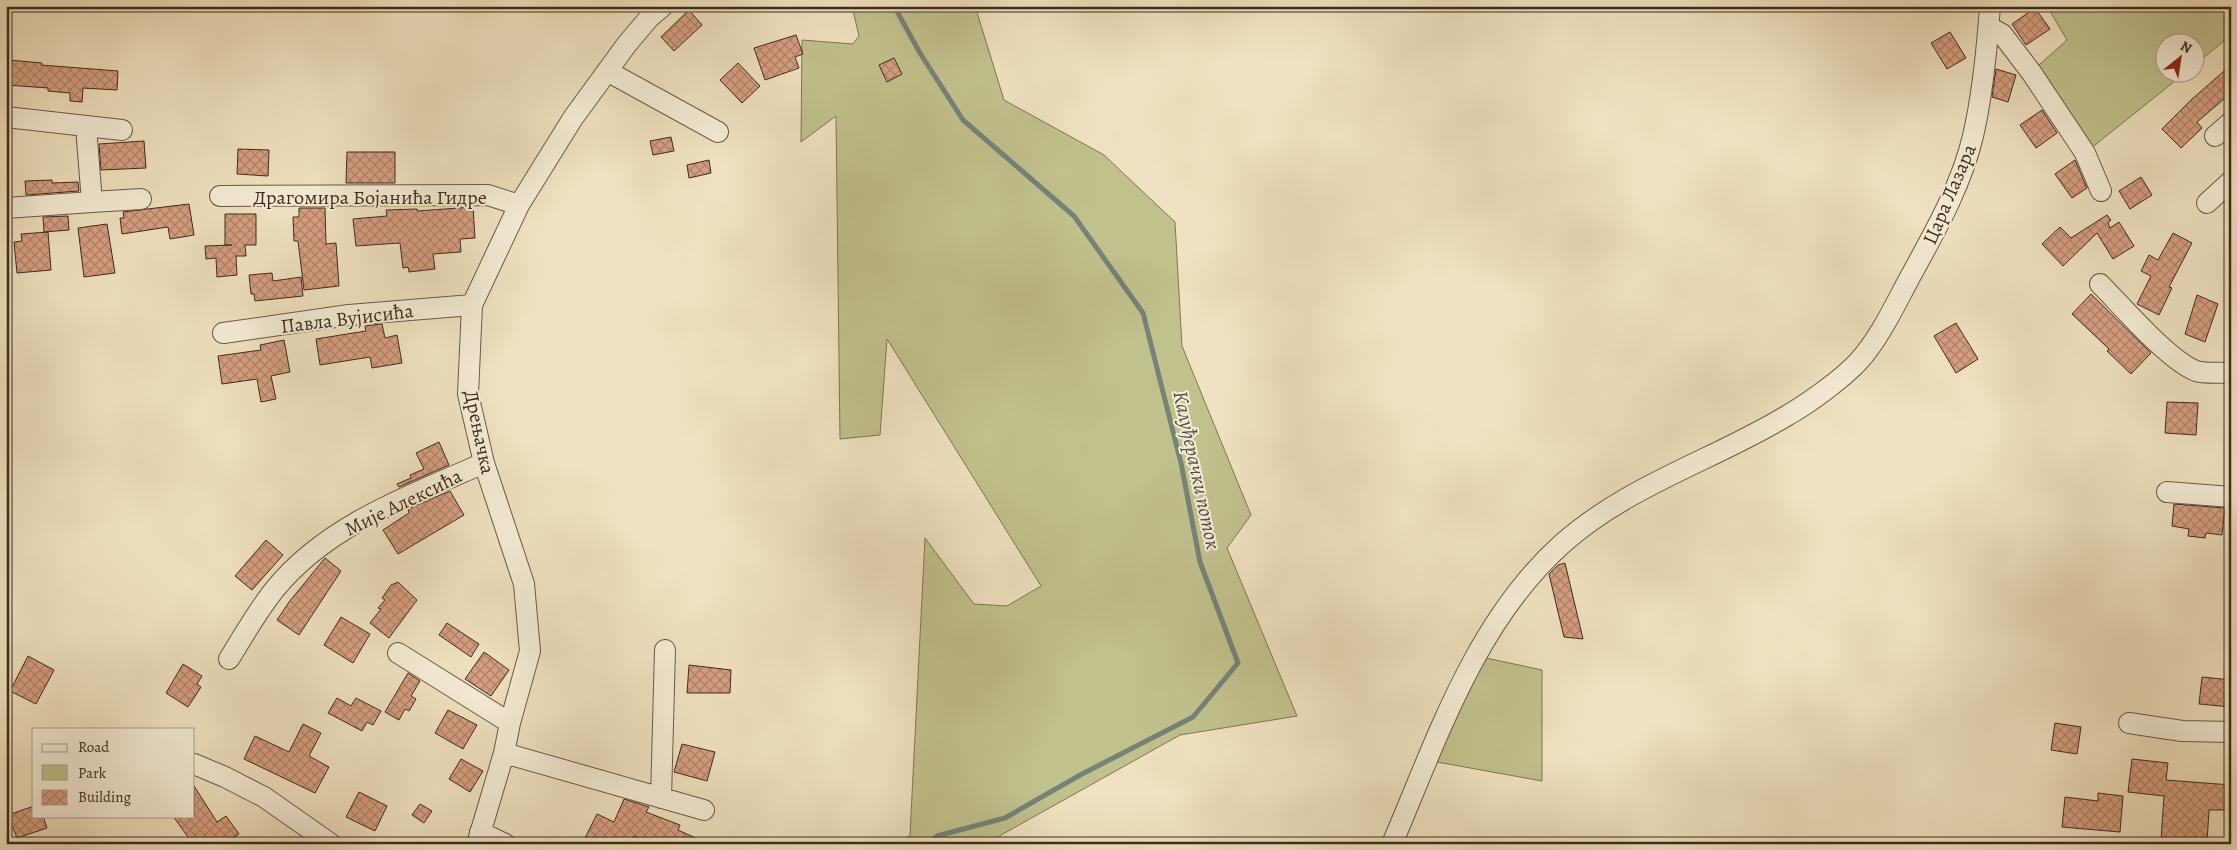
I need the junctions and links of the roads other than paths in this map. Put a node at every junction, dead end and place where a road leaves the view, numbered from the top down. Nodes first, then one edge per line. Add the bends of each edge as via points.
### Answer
1 (663, 6) edge
2 (1990, 6) edge
3 (1989, 27) junction
4 (607, 71) junction
5 (6, 118) edge
6 (2231, 122) edge
7 (86, 127) junction
8 (122, 130) dead end
9 (718, 132) dead end
10 (2215, 136) dead end
11 (2231, 181) edge
12 (2101, 191) dead end
13 (220, 196) dead end
14 (141, 199) dead end
15 (92, 202) junction
16 (2208, 203) dead end
17 (519, 204) junction
18 (6, 208) edge
19 (2100, 284) dead end
20 (472, 305) junction
21 (222, 334) dead end
22 (2231, 373) edge
23 (484, 463) junction
24 (2167, 492) dead end
25 (2231, 497) edge
26 (665, 650) dead end
27 (398, 653) dead end
28 (229, 659) dead end
29 (510, 722) junction
30 (2129, 723) dead end
31 (2231, 732) edge
32 (504, 753) junction
33 (195, 764) edge
34 (661, 798) junction
35 (704, 810) dead end
36 (478, 838) edge
37 (331, 844) edge
38 (505, 844) edge
39 (1392, 844) edge

1 - 4 street, Дрењачка via 649,18
2 - 3 street, Цара Лазара
3 - 12 street via 2002,34 2031,72 2085,153
3 - 39 street, Цара Лазара via 1980,105 1972,139 1946,210 1866,352 1855,366 1789,414 1646,486 1582,528 1541,565 1502,611 1464,677
4 - 9 street
4 - 17 street, Дрењачка
5 - 7 street
6 - 10 street
7 - 8 street
7 - 15 street
11 - 16 street
13 - 17 street, Драгомира Бојанића Гидре via 488,195
14 - 15 street
15 - 18 street
17 - 20 street, Дрењачка
19 - 22 street via 2152,337 2187,366 2197,371
20 - 21 street, Павла Вујисића via 349,315
20 - 23 street, Дрењачка via 468,394
23 - 28 street, Мије Алексића via 372,513 326,543 276,588
23 - 29 street, Дрењачка via 524,584 530,652
24 - 25 street
26 - 34 street
27 - 29 street
29 - 32 street, Дрењачка
30 - 31 street via 2182,731
32 - 34 street
32 - 36 street, Дрењачка
33 - 37 street via 264,797
34 - 35 street
36 - 38 street

